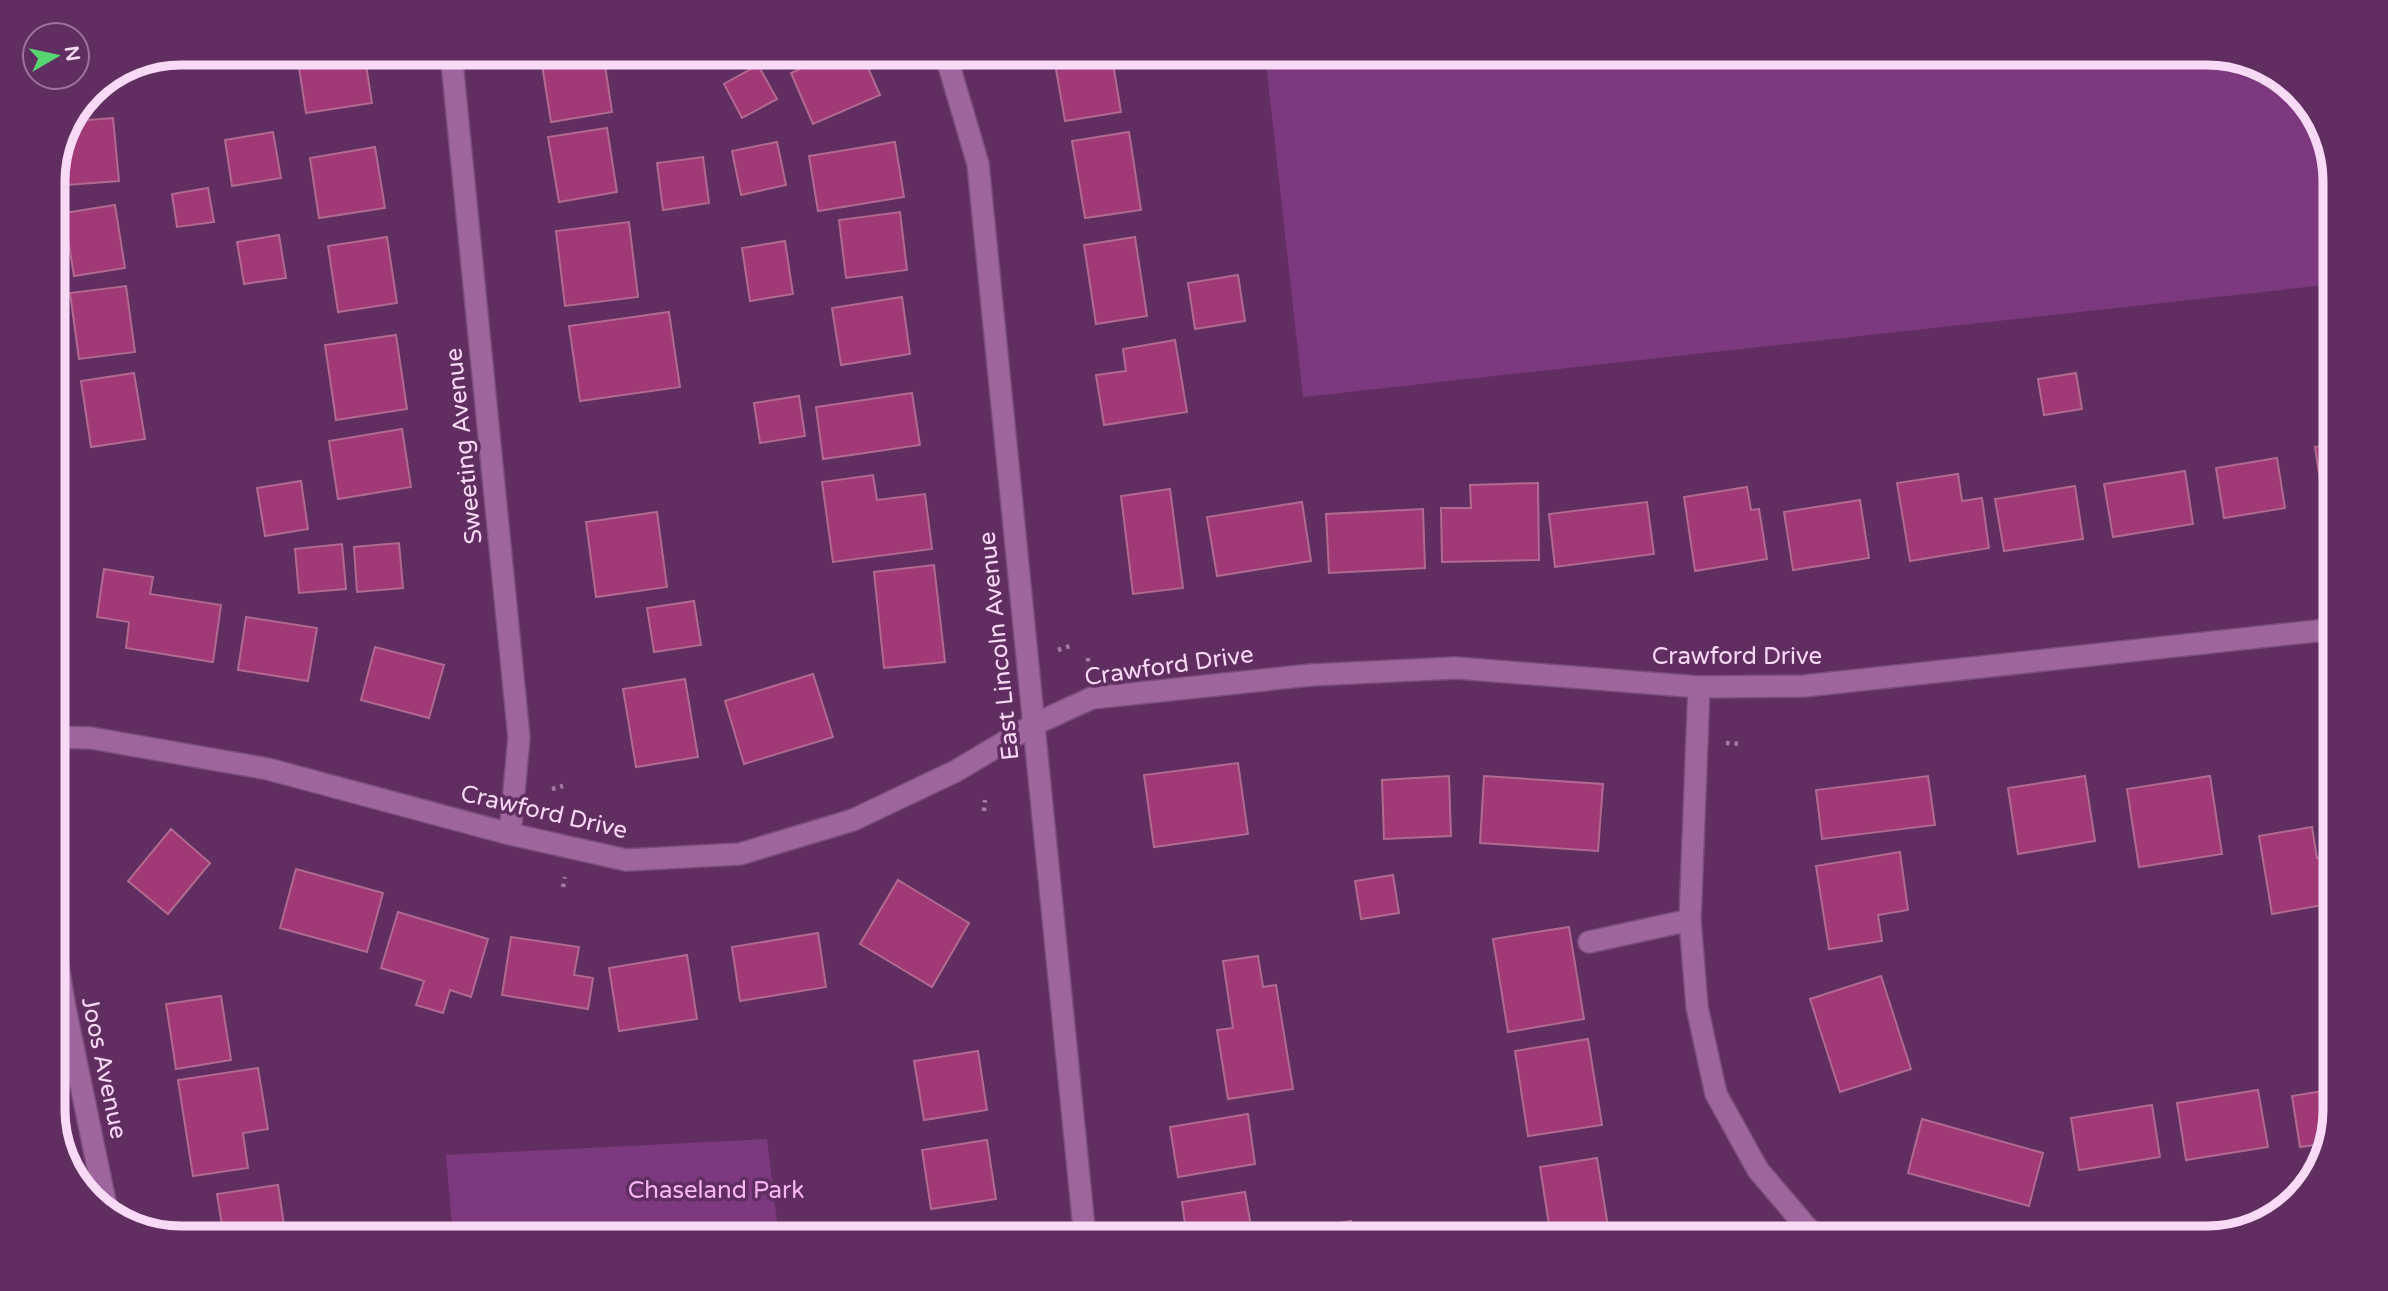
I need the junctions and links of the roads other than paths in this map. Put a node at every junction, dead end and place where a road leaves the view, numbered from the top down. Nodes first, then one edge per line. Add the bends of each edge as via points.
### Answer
1 (452, 65) edge
2 (950, 65) edge
3 (2323, 630) edge
4 (1699, 687) junction
5 (1033, 725) junction
6 (65, 737) edge
7 (510, 834) junction
8 (1690, 920) junction
9 (1589, 942) dead end
10 (65, 1008) edge
11 (104, 1197) edge
12 (1084, 1226) edge
13 (1806, 1226) edge

1 - 7 street, Sweeting Avenue via 519,738
2 - 5 street, East Lincoln Avenue via 978,164
3 - 4 street, Crawford Drive via 1804,686
4 - 5 street, Crawford Drive via 1455,668 1311,675 1092,698
4 - 8 street
5 - 7 street, Crawford Drive via 956,771 853,820 740,853 626,860
5 - 12 street, East Lincoln Avenue
6 - 7 street, Crawford Drive via 268,769
8 - 9 street
8 - 13 street via 1697,1007 1716,1094 1758,1170
10 - 11 street, Joos Avenue

